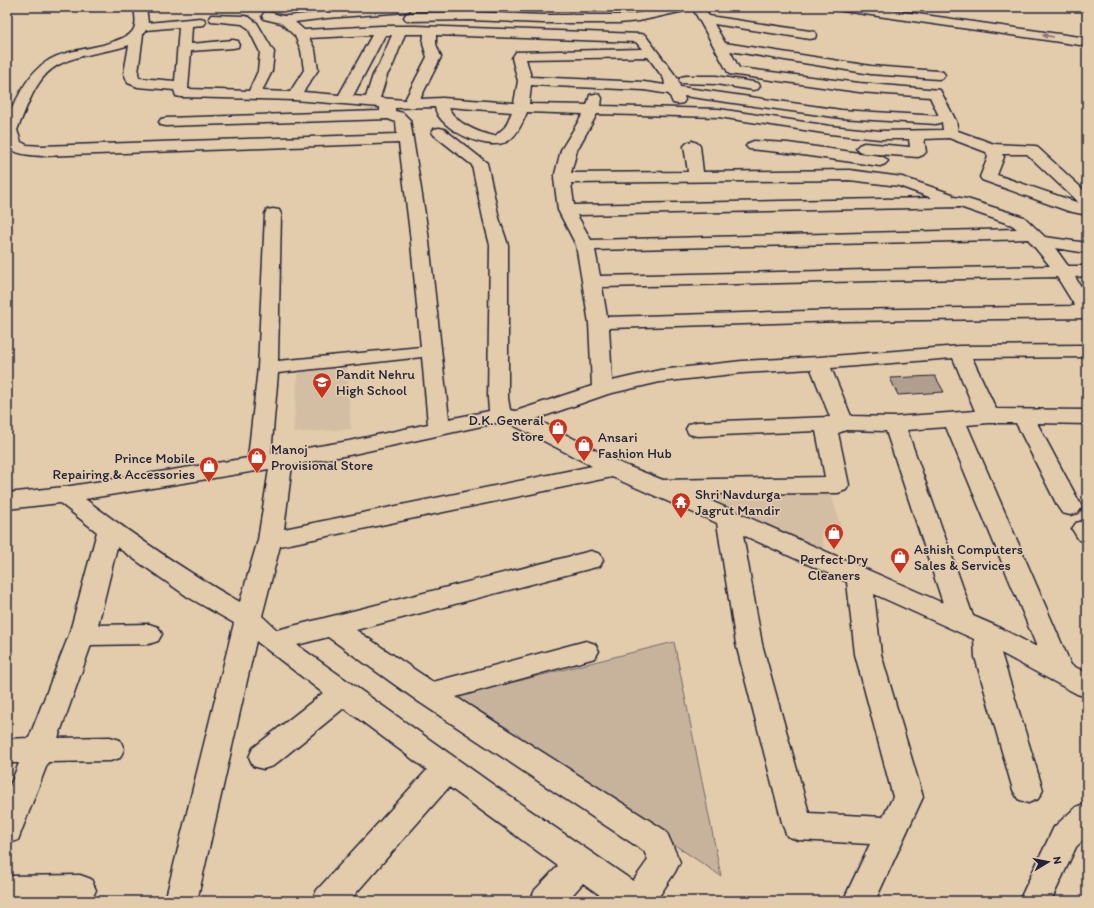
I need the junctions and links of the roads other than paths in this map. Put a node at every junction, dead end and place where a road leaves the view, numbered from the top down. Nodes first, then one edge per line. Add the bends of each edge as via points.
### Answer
1 (140, 7) edge
2 (685, 7) edge
3 (843, 7) edge
4 (911, 7) edge
5 (354, 9) edge
6 (662, 9) edge
7 (406, 11) edge
8 (214, 12) edge
9 (267, 12) edge
10 (702, 13) edge
11 (628, 19) junction
12 (245, 20) junction
13 (284, 20) junction
14 (186, 24) junction
15 (381, 30) junction
16 (416, 30) junction
17 (139, 31) junction
18 (361, 31) junction
19 (400, 31) junction
20 (431, 31) junction
21 (1087, 31) edge
22 (301, 34) junction
23 (810, 35) dead end
24 (640, 38) junction
25 (1087, 42) edge
26 (232, 44) dead end
27 (720, 46) junction
28 (184, 48) junction
29 (510, 48) dead end
30 (524, 48) dead end
31 (649, 52) junction
32 (835, 64) junction
33 (734, 71) junction
34 (913, 73) junction
35 (938, 75) dead end
36 (669, 80) junction
37 (525, 81) junction
38 (598, 83) junction
39 (818, 83) junction
40 (181, 86) junction
41 (917, 92) junction
42 (253, 96) junction
43 (294, 96) junction
44 (344, 99) junction
45 (442, 102) junction
46 (411, 103) junction
47 (382, 106) junction
48 (522, 108) junction
49 (593, 109) junction
50 (679, 113) junction
51 (749, 118) junction
52 (948, 121) junction
53 (166, 122) dead end
54 (10, 124) edge
55 (440, 132) dead end
56 (916, 134) junction
57 (405, 138) junction
58 (692, 146) dead end
59 (754, 146) dead end
60 (992, 149) junction
61 (918, 152) junction
62 (696, 176) junction
63 (562, 178) junction
64 (961, 202) junction
65 (1087, 202) edge
66 (566, 210) junction
67 (1087, 210) edge
68 (273, 214) dead end
69 (1036, 237) junction
70 (585, 245) junction
71 (1087, 248) edge
72 (1061, 271) junction
73 (1087, 271) edge
74 (592, 282) junction
75 (1087, 312) edge
76 (599, 323) junction
77 (1087, 351) edge
78 (419, 352) dead end
79 (960, 352) junction
80 (819, 363) junction
81 (268, 368) junction
82 (602, 389) junction
83 (988, 416) junction
84 (1023, 416) junction
85 (509, 417) junction
86 (1087, 417) edge
87 (954, 420) junction
88 (844, 424) junction
89 (894, 424) junction
90 (697, 429) dead end
91 (439, 430) junction
92 (270, 461) junction
93 (614, 469) junction
94 (658, 487) junction
95 (64, 495) junction
96 (7, 501) edge
97 (1070, 507) dead end
98 (728, 519) junction
99 (109, 529) junction
100 (270, 540) junction
101 (591, 560) dead end
102 (859, 578) junction
103 (248, 619) junction
104 (962, 622) junction
105 (332, 626) junction
106 (987, 633) junction
107 (149, 634) dead end
108 (82, 635) junction
109 (273, 641) junction
110 (586, 651) dead end
111 (1061, 672) junction
112 (1087, 686) edge
113 (343, 693) junction
114 (429, 694) junction
115 (110, 749) dead end
116 (39, 750) junction
117 (7, 751) edge
118 (263, 757) dead end
119 (446, 769) junction
120 (1028, 790) dead end
121 (1087, 816) edge
122 (7, 830) edge
123 (893, 831) junction
124 (580, 864) junction
125 (80, 890) dead end
126 (7, 891) edge
127 (181, 901) edge
128 (328, 901) edge
129 (546, 901) edge
130 (636, 901) edge
131 (859, 901) edge
132 (1035, 901) edge

1 - 17 main road
2 - 6 main road
25 -> 3 main road
4 - 21 main road
5 - 7 main road
5 - 13 main road
5 - 18 main road
6 - 11 main road
7 - 11 main road via 543,19
7 - 16 main road
8 - 12 main road
8 - 14 main road via 210,21
9 - 12 main road
9 - 13 main road
10 - 23 main road
10 - 27 main road
11 - 24 main road
12 - 42 main road via 253,26 267,52 265,71
13 - 22 main road
14 - 17 main road
14 - 28 main road
15 - 18 main road
15 - 19 main road
15 - 44 main road
16 - 19 main road
16 - 20 main road
17 - 40 main road via 131,73 133,80 138,83
17 - 54 main road via 116,45 67,56 46,67 36,78
18 - 22 main road
19 - 47 main road via 376,90
20 - 24 main road via 456,38
20 - 46 main road via 428,36 434,57
22 - 43 main road via 308,50 311,70
24 - 31 main road
26 - 28 main road
27 - 32 main road
27 - 33 main road
28 - 40 main road
29 - 30 main road
31 - 36 main road
31 - 37 main road via 521,55 519,58
32 - 34 main road
32 - 39 main road
33 - 36 main road via 704,69
33 - 39 main road
34 - 35 main road
34 - 41 main road
36 - 38 main road via 644,86
36 - 50 main road via 678,97
36 - 52 main road via 841,114
37 - 38 main road
37 - 48 main road
38 - 49 main road
39 - 41 main road
40 - 42 main road via 181,93
41 - 52 main road via 935,93
42 - 43 main road
43 - 44 main road
44 - 47 main road
45 - 46 main road
45 - 48 main road
45 - 48 main road via 443,112 450,121 478,137 493,140 503,137 516,122
46 - 47 main road
47 - 53 main road
47 - 57 main road via 402,117
48 - 49 main road
49 - 50 main road
49 - 63 main road via 569,150
50 - 51 main road via 719,113
51 - 56 main road via 880,135
51 - 61 main road via 750,132 821,144
52 - 56 main road
52 - 60 main road
54 - 57 main road via 10,139 15,146 42,152
55 - 85 main road via 479,163 499,245 498,390
56 - 61 main road
57 - 91 main road via 419,233
58 - 62 main road
59 - 61 main road via 788,148 912,166
60 - 65 main road via 1031,149
60 - 67 main road via 996,157 988,177
62 - 63 main road
62 - 64 main road via 906,177
63 - 66 main road
64 - 66 main road
64 - 69 main road via 1018,221
66 - 70 main road
68 - 81 main road
69 - 70 main road
69 - 71 main road
69 - 72 main road
70 - 74 main road
72 - 73 main road
72 - 74 main road
72 - 75 main road
74 - 76 main road
75 - 76 main road via 808,316
76 - 82 main road
77 - 79 main road
78 - 81 main road
79 - 80 main road
79 - 83 main road
80 - 82 main road via 742,367 660,376
80 - 88 main road
81 - 92 main road
82 - 85 main road
83 - 84 main road
83 - 87 main road
84 - 86 main road
84 - 97 main road
85 - 91 main road
85 - 93 main road via 569,444
87 - 89 main road
87 - 111 main road
88 - 89 main road
88 - 90 main road
88 - 94 main road via 827,430 838,486
89 - 104 main road
91 - 92 main road
92 - 95 main road
92 - 100 main road
93 - 94 main road
93 - 100 main road
94 - 98 main road
95 - 96 main road
95 - 99 main road
98 - 102 main road
98 - 123 main road via 749,644 798,826
99 - 103 main road via 197,590
99 - 108 main road
100 - 103 main road
101 - 105 main road
102 - 104 main road
102 - 123 main road via 868,654 908,797
103 - 109 main road
103 - 127 main road
104 - 106 main road
105 - 109 main road
105 - 114 main road
106 - 111 main road
106 - 120 main road via 988,657
107 - 108 main road
108 - 116 main road
109 - 113 main road
110 - 114 main road
111 - 112 main road
113 - 118 main road
113 - 119 main road
114 - 130 main road via 655,841 664,862
115 - 116 main road
116 - 117 main road
116 - 122 main road
119 - 124 main road
119 - 128 main road
121 - 132 main road via 1065,837
123 - 131 main road
124 - 129 main road
124 - 130 main road
125 - 126 main road

